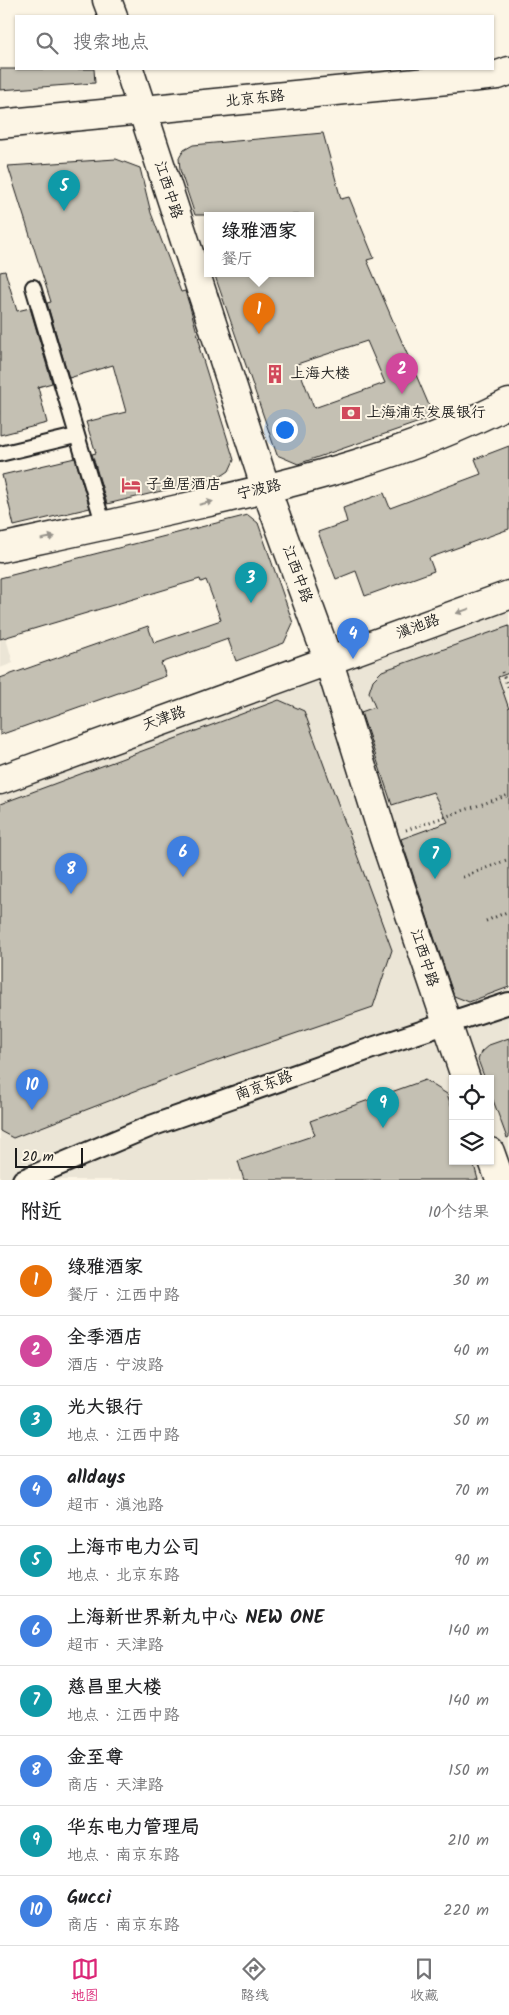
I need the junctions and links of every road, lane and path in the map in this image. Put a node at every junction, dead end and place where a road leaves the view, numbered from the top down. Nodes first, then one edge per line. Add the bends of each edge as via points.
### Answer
1 (108, 0) edge
2 (112, 15) edge
3 (129, 70) edge
4 (509, 71) edge
5 (141, 110) junction
6 (0, 124) edge
7 (33, 287) dead end
8 (509, 403) edge
9 (76, 436) junction
10 (0, 454) edge
11 (266, 489) junction
12 (104, 526) junction
13 (0, 548) edge
14 (509, 595) edge
15 (328, 659) junction
16 (502, 672) dead end
17 (509, 689) edge
18 (0, 780) edge
19 (509, 795) edge
20 (384, 838) junction
21 (509, 859) edge
22 (463, 877) dead end
23 (509, 911) edge
24 (486, 921) dead end
25 (509, 1003) edge
26 (446, 1023) junction
27 (465, 1075) edge
28 (494, 1163) edge
29 (23, 1180) edge
30 (500, 1180) edge

1 - 2 street
3 - 5 street, 江西中路
4 - 5 street, 北京东路 via 498,75
5 - 6 street, 北京东路
5 - 11 street, 江西中路
7 - 9 lane
8 - 11 street, 宁波路 via 480,418 361,463
9 - 10 lane
9 - 12 lane
12 -> 11 street, 宁波路
11 - 15 street, 江西中路
13 -> 12 street, 宁波路
14 -> 15 street, 滇池路
15 - 18 street, 天津路
15 - 20 street, 江西中路
16 - 17 path
19 - 20 path
20 - 26 street, 江西中路
21 - 22 path
23 - 24 path
25 - 26 street, 南京东路
26 - 27 street, 江西中路
26 - 29 street, 南京东路 via 151,1126
28 - 30 street

